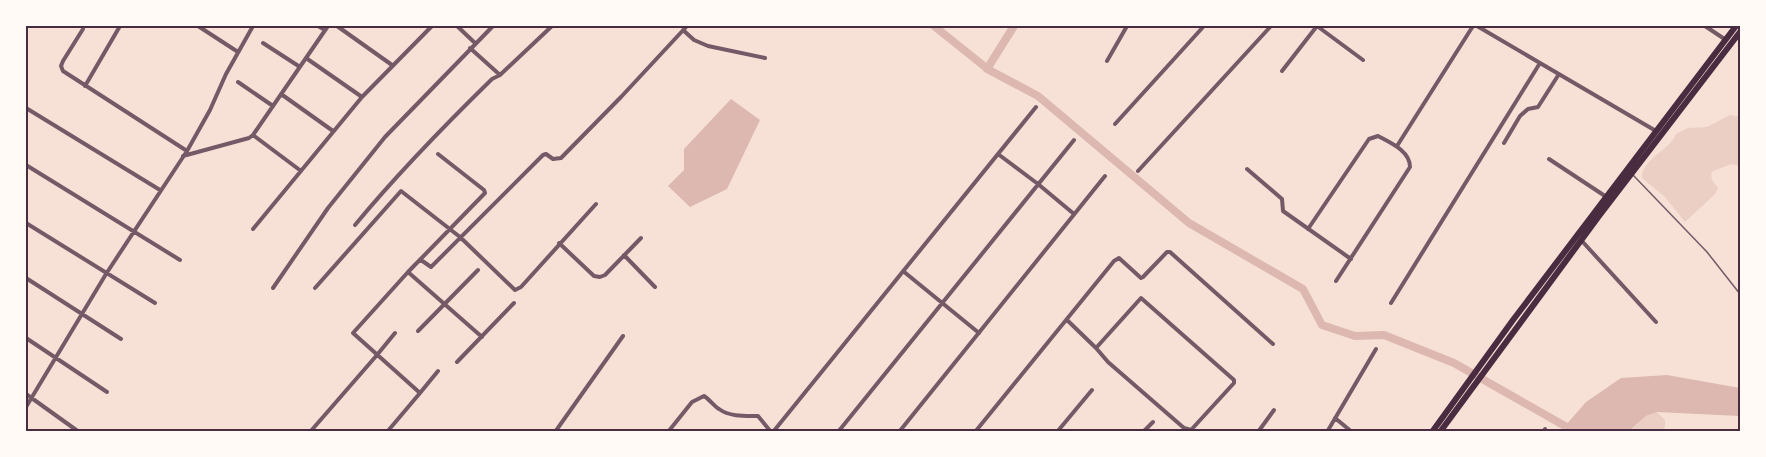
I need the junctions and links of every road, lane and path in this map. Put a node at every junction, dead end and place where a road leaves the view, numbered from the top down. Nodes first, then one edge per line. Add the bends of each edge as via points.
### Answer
1 (120, 26) edge
2 (198, 26) edge
3 (253, 26) edge
4 (318, 26) edge
5 (328, 26) edge
6 (337, 26) edge
7 (457, 26) edge
8 (493, 26) edge
9 (552, 26) edge
10 (687, 26) edge
11 (1127, 26) edge
12 (1204, 26) edge
13 (1271, 26) edge
14 (1317, 26) edge
15 (1475, 26) edge
16 (1706, 26) edge
17 (1736, 26) edge
18 (428, 27) edge
19 (83, 29) dead end
20 (325, 30) junction
21 (683, 30) junction
22 (1740, 32) edge
23 (1729, 42) junction
24 (263, 43) dead end
25 (475, 44) junction
26 (470, 48) junction
27 (238, 52) junction
28 (306, 58) junction
29 (765, 58) dead end
30 (1363, 60) dead end
31 (1107, 61) dead end
32 (1540, 63) junction
33 (392, 65) junction
34 (300, 67) junction
35 (1282, 70) dead end
36 (1559, 74) junction
37 (500, 75) junction
38 (238, 82) dead end
39 (85, 86) junction
40 (281, 94) junction
41 (362, 97) junction
42 (273, 106) junction
43 (26, 108) edge
44 (1036, 108) dead end
45 (1115, 124) dead end
46 (333, 131) junction
47 (1659, 133) junction
48 (253, 135) junction
49 (1074, 140) dead end
50 (1504, 143) dead end
51 (1397, 146) junction
52 (187, 151) junction
53 (438, 154) dead end
54 (998, 154) junction
55 (183, 156) junction
56 (1549, 159) dead end
57 (26, 165) edge
58 (1247, 169) dead end
59 (301, 171) junction
60 (1138, 171) dead end
61 (1632, 174) junction
62 (1105, 176) dead end
63 (1038, 184) junction
64 (160, 190) junction
65 (1608, 198) junction
66 (596, 204) dead end
67 (1074, 214) junction
68 (26, 223) edge
69 (356, 225) dead end
70 (253, 229) dead end
71 (450, 229) junction
72 (1308, 229) junction
73 (135, 232) junction
74 (460, 237) junction
75 (641, 238) dead end
76 (1581, 240) junction
77 (559, 243) junction
78 (624, 255) junction
79 (1351, 259) junction
80 (180, 260) dead end
81 (421, 260) junction
82 (478, 270) dead end
83 (903, 271) junction
84 (408, 272) junction
85 (106, 274) junction
86 (26, 278) edge
87 (1336, 281) dead end
88 (655, 287) dead end
89 (273, 288) dead end
90 (315, 288) dead end
91 (1740, 294) edge
92 (155, 303) dead end
93 (514, 303) dead end
94 (1391, 303) dead end
95 (943, 304) junction
96 (444, 305) junction
97 (82, 314) junction
98 (1067, 320) junction
99 (1656, 322) dead end
100 (418, 331) dead end
101 (395, 333) dead end
102 (978, 333) junction
103 (623, 336) dead end
104 (482, 337) junction
105 (26, 338) edge
106 (121, 339) dead end
107 (1273, 344) dead end
108 (1096, 348) junction
109 (1376, 349) dead end
110 (377, 356) junction
111 (56, 357) junction
112 (457, 362) dead end
113 (1486, 363) junction
114 (438, 371) dead end
115 (1092, 390) dead end
116 (107, 392) dead end
117 (420, 393) junction
118 (26, 394) edge
119 (1464, 394) junction
120 (30, 398) junction
121 (26, 407) edge
122 (1274, 410) dead end
123 (1335, 418) junction
124 (1153, 422) dead end
125 (80, 432) edge
126 (309, 432) edge
127 (387, 432) edge
128 (555, 432) edge
129 (668, 432) edge
130 (772, 432) edge
131 (838, 432) edge
132 (899, 432) edge
133 (975, 432) edge
134 (1057, 432) edge
135 (1143, 432) edge
136 (1258, 432) edge
137 (1326, 432) edge
138 (1352, 432) edge
139 (1432, 432) edge
140 (1440, 432) edge

1 - 39 street
2 - 27 street
3 - 27 street
4 - 20 street
5 - 20 street
6 - 33 street
7 - 25 street
8 - 25 street
9 - 37 street
10 - 21 street
11 - 31 street
12 - 45 street
13 - 60 street
14 - 30 street
14 - 35 street
15 - 32 street
15 - 51 street
16 - 23 street
17 - 23 main road
18 - 33 street
19 - 39 street via 61,66
20 - 28 street
21 - 29 street via 708,46
21 - 74 street via 569,151 561,158 543,155
22 - 23 main road
23 - 47 main road
24 - 34 street
25 - 26 street
26 - 37 street
26 - 89 street via 385,137 328,208
27 - 52 street
28 - 34 street
28 - 41 street
32 - 36 street
32 - 94 street
33 - 41 street
34 - 40 street
36 - 47 street
36 - 50 street via 1538,107 1520,116
37 - 69 street via 430,140
38 - 42 street
39 - 52 street
40 - 42 street
40 - 46 street
41 - 46 street
42 - 48 street
43 - 64 street
44 - 54 street
46 - 59 street
47 - 61 main road
47 - 65 main road
48 - 55 street
48 - 59 street
49 - 63 street
51 - 72 street via 1378,136 1369,139
51 - 79 street via 1408,157 1410,167
52 - 55 street
53 - 71 street via 485,193
54 - 63 street
54 - 83 street
55 - 64 street
56 - 65 street
57 - 73 street
58 - 72 street via 1282,199 1283,211
59 - 70 street
61 - 65 main road
61 - 91 lane via 1707,252
62 - 67 street
63 - 67 street
63 - 95 street
64 - 73 street
65 - 76 main road
65 - 113 main road
66 - 77 street
67 - 102 street
68 - 85 street
71 - 74 street
71 - 81 street
71 - 90 street via 401,192
72 - 79 street
73 - 80 street
73 - 85 street
74 - 77 street via 515,290
74 - 81 street via 430,267
75 - 78 street
76 - 99 street
76 - 113 main road
77 - 78 street via 594,276 605,275
78 - 88 street
79 - 87 street
81 - 84 street
82 - 96 street
83 - 95 street
83 - 130 street
84 - 96 street
84 - 110 street via 353,332
85 - 92 street
85 - 97 street
86 - 97 street
93 - 104 street
95 - 102 street
95 - 131 street
96 - 100 street
96 - 104 street
97 - 106 street
97 - 111 street
98 - 107 street via 1117,259 1141,278 1169,252
98 - 108 street
98 - 133 street
101 - 110 street
102 - 132 street
103 - 128 street
104 - 112 street
105 - 111 street
108 - 108 street via 1143,298 1234,382 1194,429 1187,430
109 - 123 street
110 - 117 street
110 - 126 street
111 - 116 street
111 - 120 street
113 - 119 main road
114 - 117 street
115 - 134 street
117 - 127 street
118 - 120 street
119 - 139 main road
119 - 140 main road
120 - 121 street
120 - 125 street
122 - 136 street
123 - 137 street
123 - 138 street
124 - 135 street
129 - 130 street via 692,402 704,396 718,409 731,414 758,416

